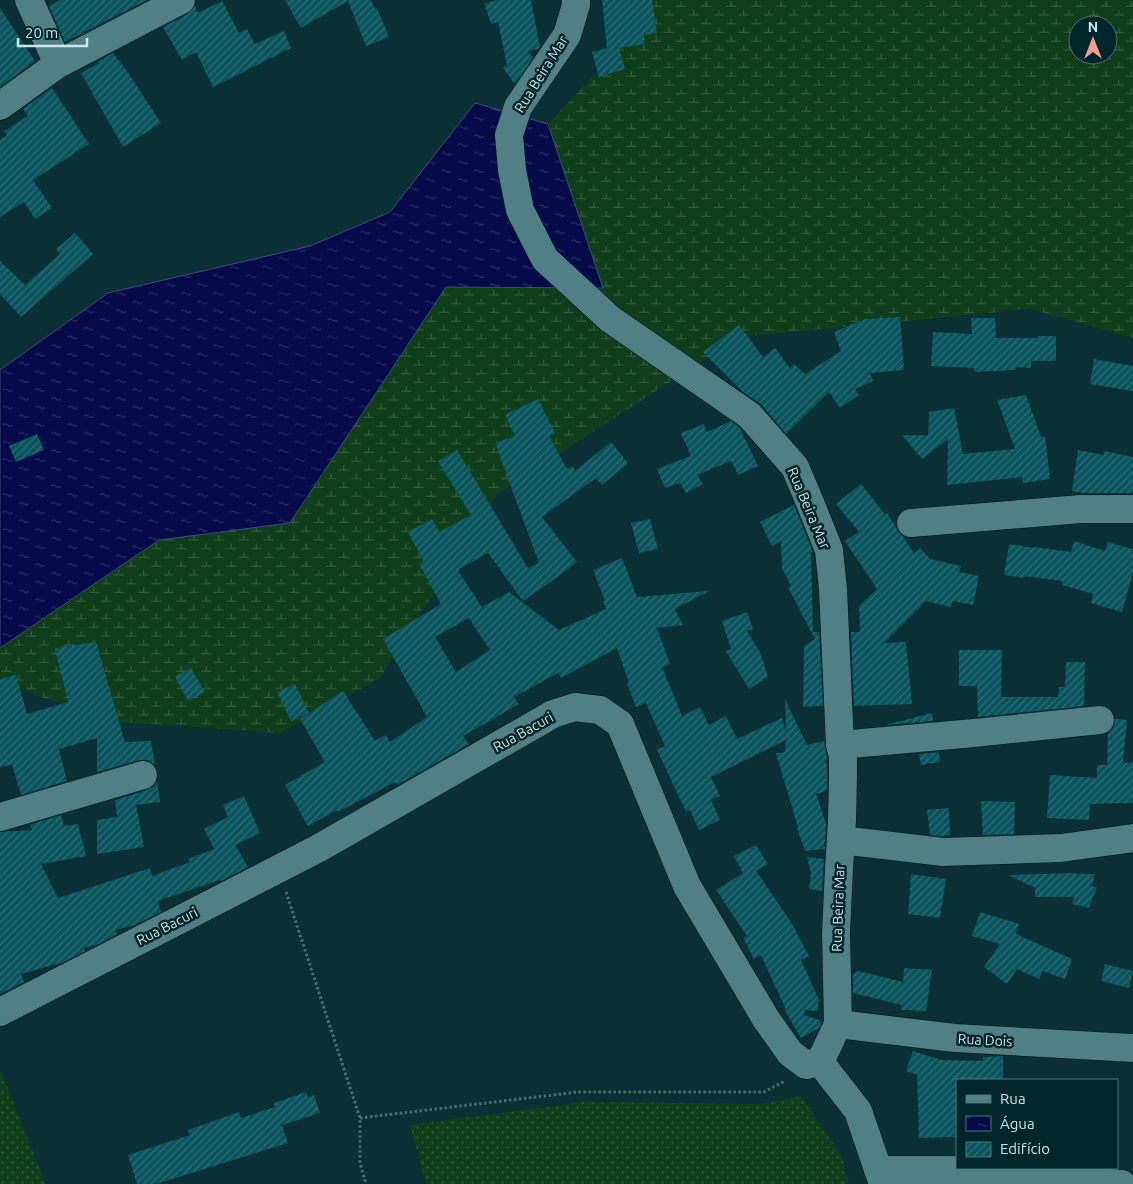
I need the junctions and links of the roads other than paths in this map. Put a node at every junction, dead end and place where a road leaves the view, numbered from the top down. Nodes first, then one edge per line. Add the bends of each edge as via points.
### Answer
1 (29, 0) edge
2 (181, 0) edge
3 (576, 0) edge
4 (58, 64) junction
5 (0, 106) edge
6 (1133, 509) edge
7 (911, 523) dead end
8 (1100, 720) dead end
9 (840, 745) junction
10 (143, 775) dead end
11 (0, 817) edge
12 (1133, 838) edge
13 (841, 840) junction
14 (0, 1012) edge
15 (838, 1024) junction
16 (1133, 1048) edge
17 (820, 1062) junction
18 (880, 1177) edge
19 (1122, 1184) edge

1 - 4 street
2 - 4 street
3 - 9 street, Rua Beira Mar via 567,35 518,108 510,135 512,170 520,210 545,259 610,319 749,415 795,467 829,550
4 - 5 street
6 - 7 street via 1081,509
8 - 9 street
9 - 13 street, Rua Beira Mar via 844,756
10 - 11 street
12 - 13 street via 1061,848 943,852
13 - 15 street, Rua Beira Mar via 836,933
14 - 17 street, Rua Bacuri via 319,848 553,714 575,707 600,710 620,724 687,886 766,1019 790,1053 806,1065
15 - 16 street, Rua Dois via 955,1038
15 - 17 street, Rua Beira Mar
17 - 18 street via 858,1111
18 - 19 street via 951,1170

